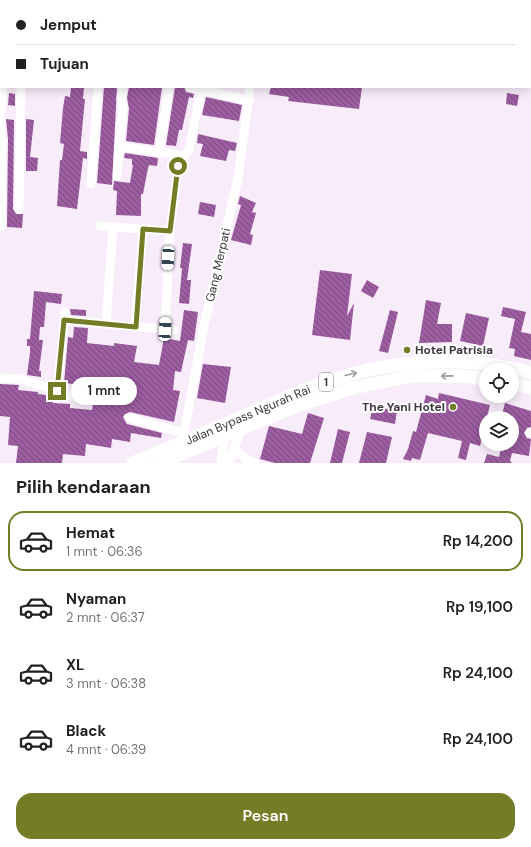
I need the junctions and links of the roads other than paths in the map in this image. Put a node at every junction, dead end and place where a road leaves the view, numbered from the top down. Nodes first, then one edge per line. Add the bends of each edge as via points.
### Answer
1 (3, 88) edge
2 (21, 88) edge
3 (98, 88) edge
4 (123, 88) edge
5 (169, 88) edge
6 (196, 88) edge
7 (250, 88) edge
8 (201, 89) junction
9 (250, 101) junction
10 (119, 146) junction
11 (159, 152) junction
12 (178, 166) dead end
13 (117, 176) dead end
14 (91, 184) dead end
15 (19, 209) dead end
16 (100, 226) dead end
17 (1, 227) edge
18 (113, 227) junction
19 (143, 229) junction
20 (170, 231) junction
21 (106, 324) junction
22 (136, 327) junction
23 (531, 373) edge
24 (0, 378) edge
25 (479, 378) edge
26 (519, 385) edge
27 (531, 388) edge
28 (57, 391) junction
29 (75, 397) dead end
30 (130, 418) dead end
31 (241, 429) junction
32 (225, 436) junction
33 (183, 438) junction
34 (234, 449) junction
35 (134, 463) edge
36 (160, 463) edge
37 (221, 463) edge
38 (229, 463) edge
39 (255, 463) edge

1 - 17 street via 0,127
2 - 15 street
3 - 14 street
4 - 10 street
5 - 11 street
6 - 8 street
7 - 9 street, Gang Merpati
8 - 9 street
8 - 11 street via 189,150 184,156
9 - 33 street, Gang Merpati via 238,178 204,326
10 - 11 street
10 - 13 street
12 - 20 street
16 - 18 street
18 - 19 street
18 - 21 street
19 - 20 street
19 - 22 street
20 - 22 street via 169,330
21 - 22 street
21 - 28 street via 64,316
33 -> 23 highway, Jalan Bypass Ngurah Rai / 1 via 338,378 367,371 410,364 463,362 515,368
24 - 28 street via 21,379
25 -> 31 highway, Jalan Bypass Ngurah Rai / 1 via 412,376 367,385 299,405
26 - 27 highway
28 - 29 street
30 - 33 street
31 - 32 highway, Jalan Bypass Ngurah Rai / 1
31 - 34 street
32 - 36 highway, Jalan Bypass Ngurah Rai / 1
32 - 37 street
33 - 35 highway, Jalan Bypass Ngurah Rai / 1
34 - 38 street
34 - 39 street

